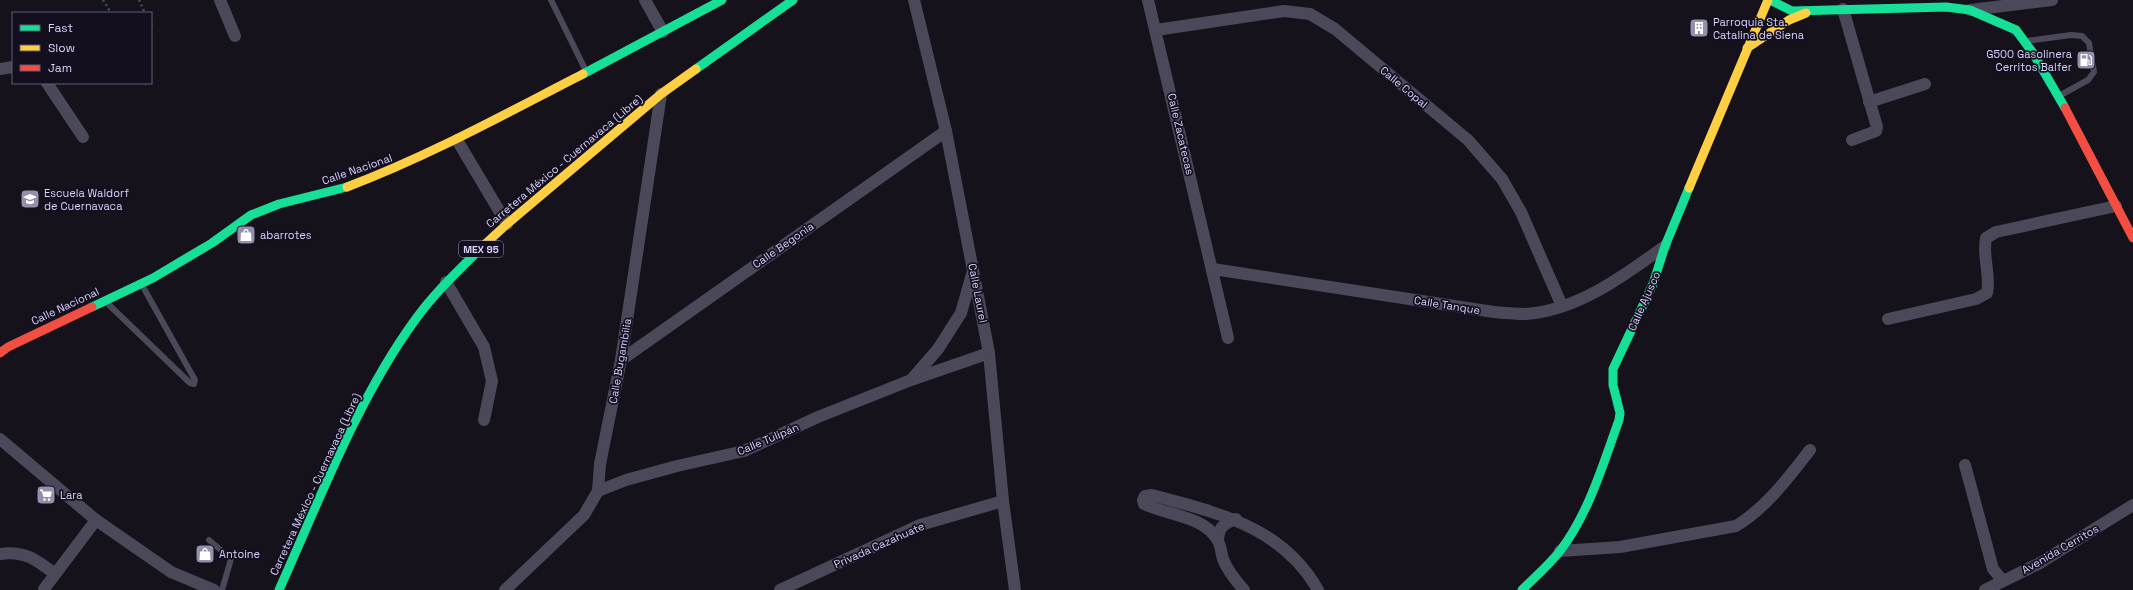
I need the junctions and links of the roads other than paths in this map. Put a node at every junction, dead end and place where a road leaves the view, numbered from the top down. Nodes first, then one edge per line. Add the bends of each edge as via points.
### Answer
1 (220, 0) edge
2 (551, 0) edge
3 (646, 0) edge
4 (722, 0) edge
5 (792, 0) edge
6 (914, 0) edge
7 (1148, 0) edge
8 (1769, 0) edge
9 (2052, 0) edge
10 (1843, 9) junction
11 (1970, 10) junction
12 (1810, 12) junction
13 (1156, 30) junction
14 (663, 32) junction
15 (235, 36) dead end
16 (2024, 42) junction
17 (1747, 48) junction
18 (12, 68) edge
19 (0, 69) edge
20 (586, 72) junction
21 (48, 84) edge
22 (1925, 84) dead end
23 (661, 94) junction
24 (2059, 96) junction
25 (1869, 102) junction
26 (946, 131) junction
27 (83, 137) dead end
28 (457, 140) junction
29 (1852, 140) dead end
30 (2116, 206) junction
31 (507, 224) junction
32 (2133, 238) edge
33 (1665, 246) junction
34 (974, 268) junction
35 (1213, 268) junction
36 (446, 282) junction
37 (141, 284) junction
38 (105, 301) junction
39 (1562, 306) junction
40 (1888, 319) dead end
41 (1228, 338) dead end
42 (0, 353) edge
43 (989, 353) junction
44 (621, 360) junction
45 (911, 380) junction
46 (484, 420) dead end
47 (0, 439) edge
48 (1810, 450) dead end
49 (1965, 465) dead end
50 (598, 491) junction
51 (1003, 501) junction
52 (2133, 504) edge
53 (1236, 519) junction
54 (96, 520) junction
55 (209, 540) dead end
56 (1218, 540) junction
57 (1560, 551) junction
58 (0, 554) edge
59 (55, 574) junction
60 (2003, 582) junction
61 (44, 589) edge
62 (214, 590) edge
63 (222, 590) edge
64 (279, 590) edge
65 (505, 590) edge
66 (780, 590) edge
67 (1015, 590) edge
68 (1244, 590) edge
69 (1318, 590) edge
70 (1522, 590) edge
71 (1985, 590) edge

1 - 15 street
2 - 20 lane
3 - 14 street
4 - 14 street, Calle Nacional
5 - 23 street, Carretera México - Cuernavaca (Libre) / MEX 95
6 - 26 street, Calle Laurel
7 - 13 street, Calle Zacatecas
8 - 12 street via 1792,11
8 - 17 street, Calle Ajusco
9 - 11 street
10 - 11 street
10 - 12 street
10 - 25 street
11 - 16 street via 2016,30
12 - 17 street via 1789,20
13 - 35 street, Calle Zacatecas
13 - 39 street, Calle Copal via 1284,11 1310,14 1335,29 1468,140 1502,179 1520,212
14 - 20 street, Calle Nacional
16 - 24 street
16 - 24 lane via 2071,35 2082,36 2089,43 2094,72 2088,80
17 - 33 street, Calle Ajusco
18 - 19 street
20 - 28 street, Calle Nacional
21 - 27 street
22 - 25 street
23 - 31 street, Carretera México - Cuernavaca (Libre) / MEX 95
23 - 44 street, Calle Bugambilia
24 - 30 street
25 - 29 street via 1876,131
26 - 34 street, Calle Laurel
26 - 44 street, Calle Begonia
28 - 31 street
28 - 37 street, Calle Nacional via 393,170 343,189 251,215 212,242
30 - 32 street
30 - 40 street via 1996,232 1986,238 1984,247 1989,284 1987,293 1976,299
31 - 36 street, Carretera México - Cuernavaca (Libre) / MEX 95
33 - 39 street, Calle Tanque via 1600,289
33 - 57 street, Calle Ajusco via 1653,284 1613,369 1612,385 1620,413 1619,420 1574,530
34 - 43 street, Calle Laurel
34 - 45 street, Calle Tulipán via 961,313 938,349
35 - 39 street, Calle Tanque via 1494,312 1526,314
35 - 41 street, Calle Zacatecas
36 - 46 street via 484,347 492,381
36 - 64 street, Carretera México - Cuernavaca (Libre) / MEX 95 via 411,327 357,417
37 - 38 street, Calle Nacional
37 - 38 lane via 195,380 194,384
38 - 42 street, Calle Nacional
43 - 45 street, Calle Tulipán
43 - 51 street, Calle Laurel
44 - 50 street, Calle Bugambilia via 600,464
45 - 50 street, Calle Tulipán via 818,417 744,451 626,480
47 - 54 street
48 - 57 street via 1773,496 1753,515 1736,526 1620,547
49 - 60 street via 1993,569
50 - 65 street, Calle Bugambilia via 584,515
51 - 66 street, Privada Cazahuate via 920,525
51 - 67 street, Calle Laurel
52 - 60 street, Avenida Cerritos via 2046,559
53 - 56 street via 1224,524 1219,530
53 - 56 street via 1152,495 1145,496 1144,504 1198,522
53 - 69 street via 1272,538 1303,567
54 - 59 street
54 - 62 street via 171,572
55 - 63 lane via 231,559
56 - 68 street via 1223,560
57 - 70 street, Calle Ajusco
58 - 59 street via 11,552 32,557
59 - 61 street
60 - 71 street, Avenida Cerritos

